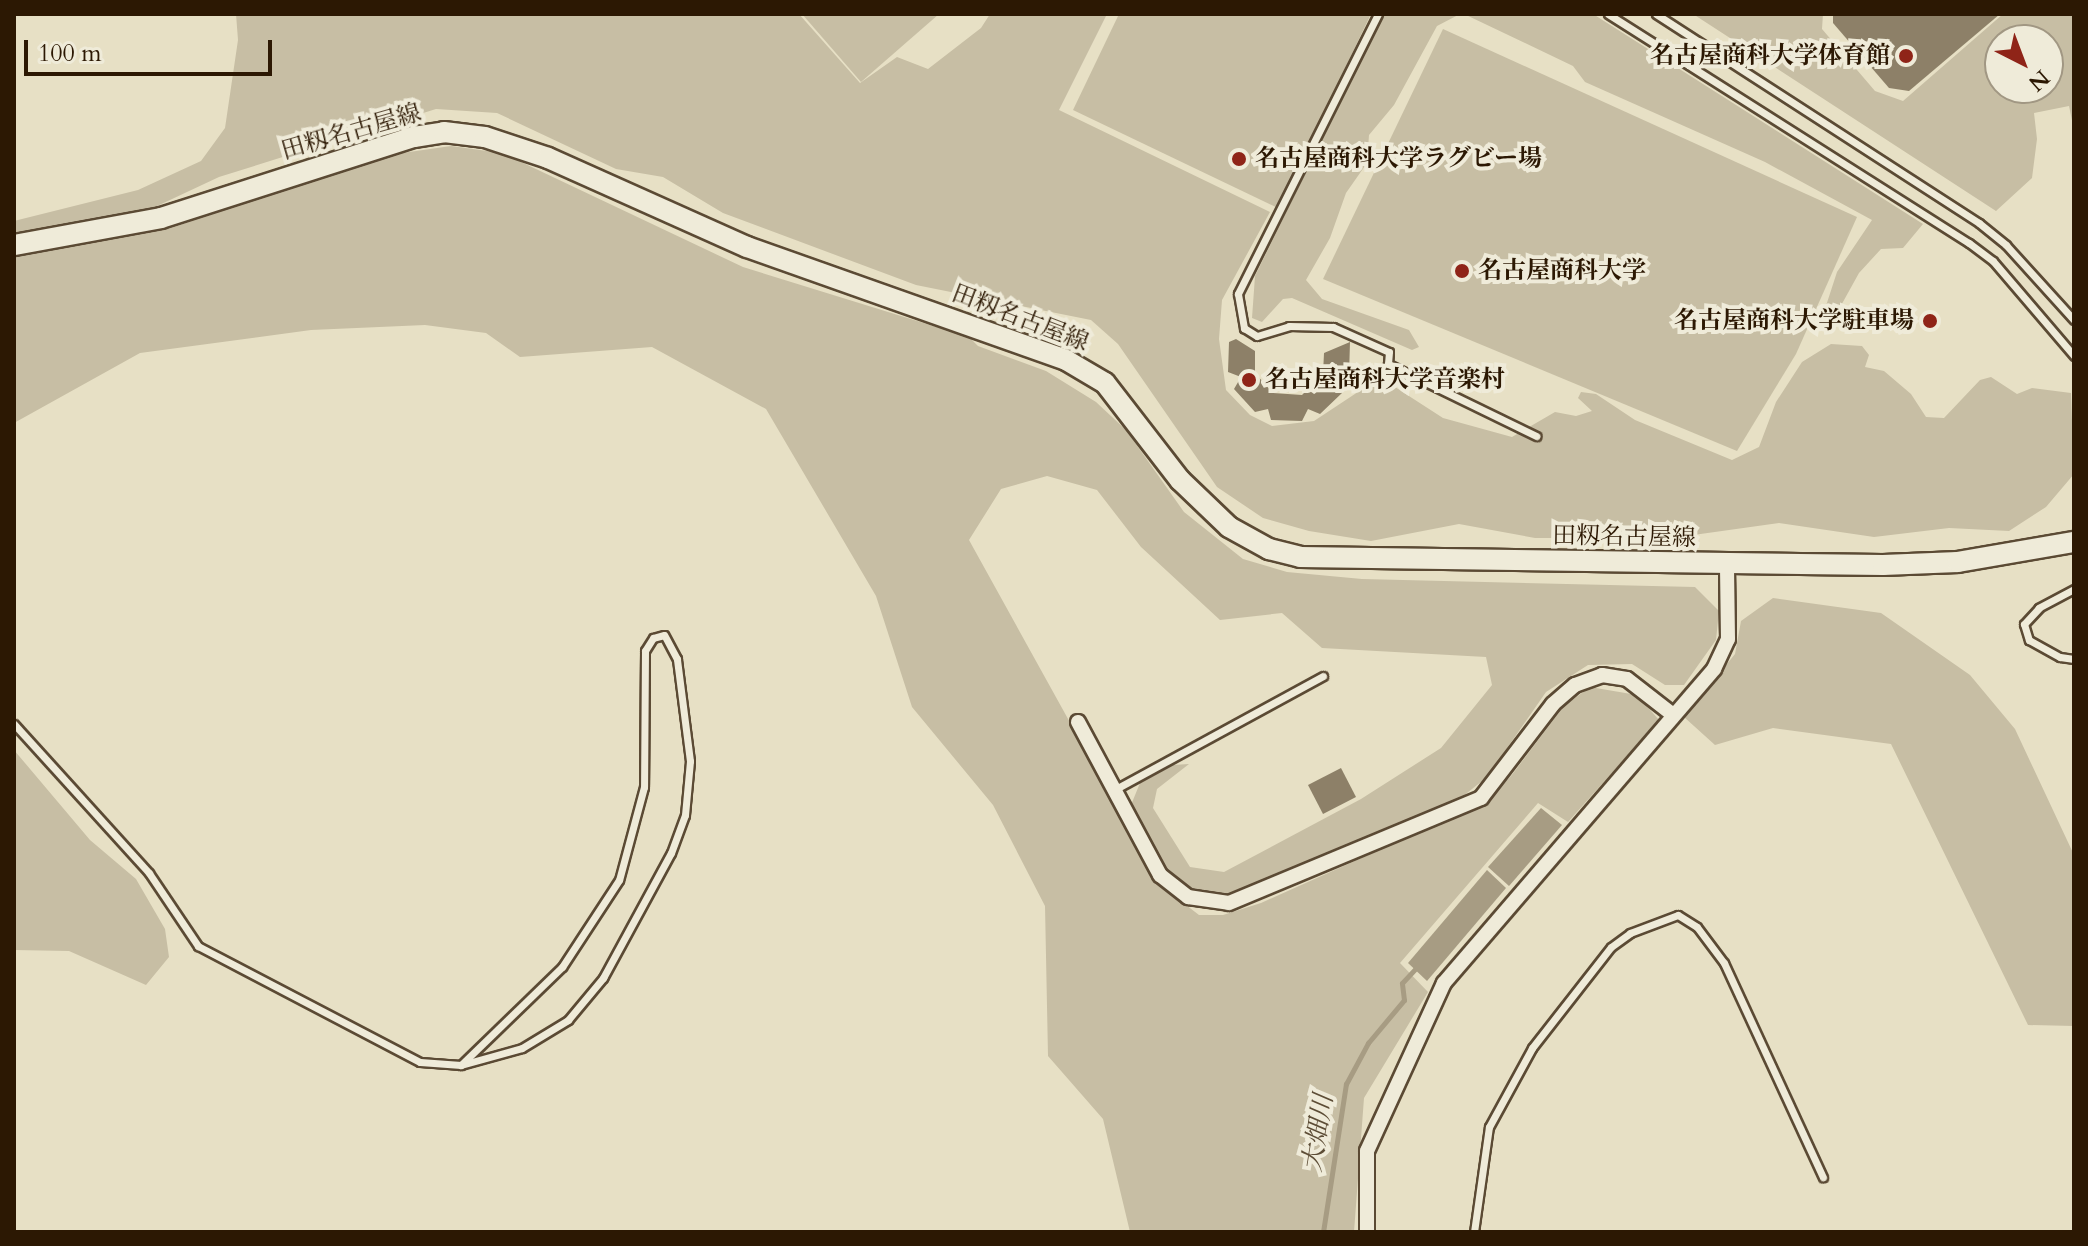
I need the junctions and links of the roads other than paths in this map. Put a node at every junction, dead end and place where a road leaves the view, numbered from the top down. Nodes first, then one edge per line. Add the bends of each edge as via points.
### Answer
1 (1378, 14) edge
2 (1608, 14) edge
3 (1656, 14) edge
4 (14, 245) edge
5 (2074, 320) edge
6 (2074, 356) edge
7 (1536, 436) dead end
8 (2074, 542) edge
9 (1727, 565) junction
10 (2074, 589) edge
11 (2074, 659) edge
12 (1323, 676) dead end
13 (1672, 714) junction
14 (1078, 722) dead end
15 (14, 724) edge
16 (1114, 790) junction
17 (461, 1065) junction
18 (1823, 1177) dead end
19 (1367, 1232) edge
20 (1474, 1232) edge

1 - 7 lane via 1238,294 1244,328 1257,336 1289,326 1333,327 1389,352 1388,364
2 - 6 lane via 1973,246 1993,261
3 - 5 lane via 1979,223
4 - 9 main road, 田籾名古屋線 via 161,218 414,137 444,132 485,137 548,158 761,252 1066,360 1105,383 1180,480 1229,527 1269,549 1331,561
8 - 9 main road, 田籾名古屋線 via 1958,562
9 - 13 street via 1725,650
10 - 11 lane via 2039,608 2024,624 2029,640
12 - 16 lane
13 - 16 street via 1627,679 1602,675 1583,682 1553,704 1481,798 1229,903 1209,903 1172,888
13 - 19 street via 1444,983 1367,1151
14 - 16 street
15 - 17 lane via 149,873 198,946 420,1062
17 - 17 lane via 522,1048 568,1020 603,978 671,853 685,815 690,761 677,659 664,635 653,638 645,651 644,787 619,880 562,967
18 - 20 lane via 1724,963 1697,927 1678,915 1630,933 1611,947 1532,1048 1489,1127

